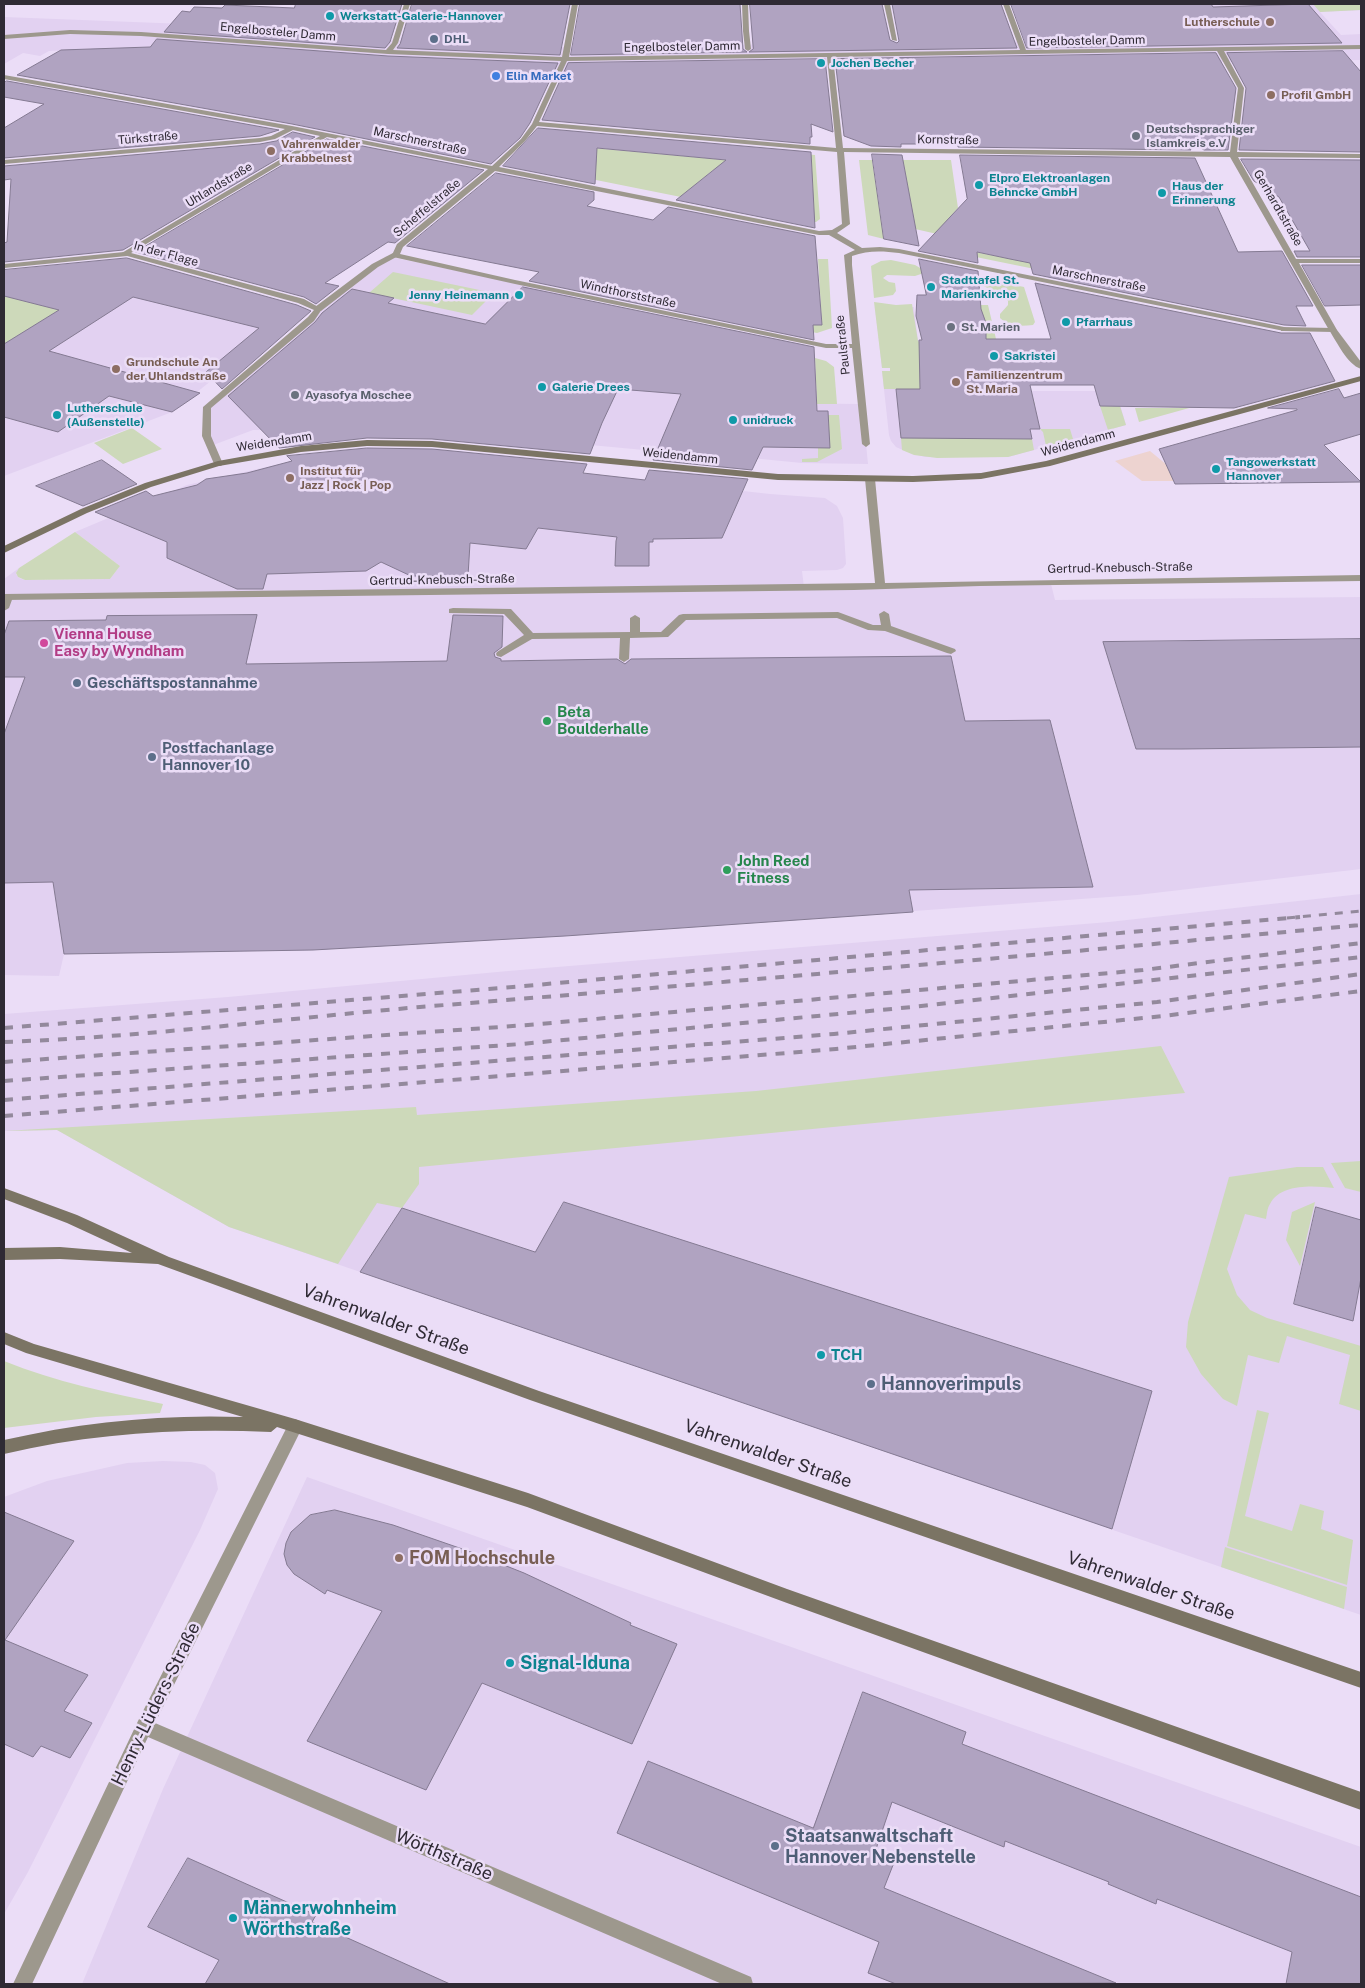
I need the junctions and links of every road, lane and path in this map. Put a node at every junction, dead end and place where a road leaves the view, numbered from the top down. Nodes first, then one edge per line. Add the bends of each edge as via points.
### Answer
1 (407, 4) edge
2 (575, 4) edge
3 (744, 4) edge
4 (887, 4) edge
5 (1006, 4) edge
6 (4, 37) edge
7 (895, 43) dead end
8 (1361, 47) edge
9 (748, 49) dead end
10 (1220, 50) junction
11 (388, 52) junction
12 (1024, 53) junction
13 (830, 56) junction
14 (565, 59) junction
15 (4, 76) edge
16 (535, 124) junction
17 (292, 128) junction
18 (326, 135) junction
19 (840, 150) junction
20 (1233, 154) junction
21 (1361, 156) edge
22 (4, 162) edge
23 (493, 169) junction
24 (831, 232) junction
25 (860, 250) junction
26 (124, 254) junction
27 (396, 255) junction
28 (1293, 260) junction
29 (1361, 261) edge
30 (4, 266) edge
31 (318, 309) junction
32 (1333, 330) junction
33 (856, 346) junction
34 (1361, 366) edge
35 (1361, 378) edge
36 (866, 444) dead end
37 (218, 464) junction
38 (870, 479) junction
39 (4, 550) edge
40 (1361, 578) edge
41 (880, 585) junction
42 (6, 597) edge
43 (4, 608) edge
44 (883, 609) dead end
45 (453, 612) dead end
46 (636, 612) dead end
47 (886, 628) junction
48 (630, 635) junction
49 (530, 636) junction
50 (951, 651) dead end
51 (501, 654) dead end
52 (624, 659) dead end
53 (4, 1193) edge
54 (4, 1254) edge
55 (164, 1261) junction
56 (4, 1338) edge
57 (295, 1426) junction
58 (4, 1447) edge
59 (1361, 1680) edge
60 (144, 1727) junction
61 (1361, 1801) edge
62 (22, 1984) edge
63 (744, 1984) edge

1 - 11 street via 395,43
2 - 14 street, Scheffelstraße
3 - 9 street
4 - 7 street
5 - 12 street
6 - 11 street, Engelbosteler Damm via 70,32 135,33
8 - 10 street, Engelbosteler Damm
10 - 12 street, Engelbosteler Damm
10 - 20 street via 1241,88
11 - 14 street, Engelbosteler Damm
12 - 13 street, Engelbosteler Damm
13 - 14 street, Engelbosteler Damm
13 - 19 street
14 - 16 street, Scheffelstraße
15 - 17 street, Marschnerstraße
16 - 19 street, Kornstraße
16 - 23 street, Scheffelstraße
17 - 18 street, Marschnerstraße
17 - 22 street, Türkstraße via 273,138 260,140
18 - 23 street, Marschnerstraße
18 - 26 street, Uhlandstraße
19 - 20 street, Kornstraße
19 - 24 street via 846,224
20 - 21 street, Kornstraße
20 - 28 street, Gerhardtstraße
23 - 24 street, Marschnerstraße via 819,234
23 - 27 street, Scheffelstraße via 400,246
24 - 25 street
25 - 32 street, Marschnerstraße via 881,248 1284,329
25 - 33 street, Paulstraße via 848,255
26 - 30 street, In der Flage
26 - 31 street, In der Flage via 301,301
27 - 31 street, Scheffelstraße via 384,259
27 - 33 street, Windthorststraße via 826,346
28 - 29 street
28 - 32 street, Gerhardtstraße
31 - 37 street, Scheffelstraße via 311,319 207,407 204,430 208,447
32 - 34 street, Gerhardtstraße
33 - 36 street, Paulstraße
35 - 38 main road, Weidendamm via 1018,471 981,476
37 - 38 main road, Weidendamm via 301,449 399,443 474,447 747,475
37 - 39 main road, Weidendamm via 148,485 84,511
38 - 41 street
40 - 41 street, Gertrud-Knebusch-Straße
41 - 42 street, Gertrud-Knebusch-Straße
42 - 43 street
44 - 47 street
45 - 49 street via 507,611
46 - 48 street
47 - 48 street via 872,628 838,615 683,617 664,635
47 - 50 street
48 - 49 street
48 - 52 street
49 - 51 street
53 - 55 main road, Vahrenwalder Straße via 72,1219
54 - 55 main road, Vahrenwalder Straße via 60,1253
55 - 59 main road, Vahrenwalder Straße via 535,1396
56 - 57 main road via 122,1377
57 - 58 main road via 160,1422 67,1433
57 - 60 street, Henry-Lüders-Straße
57 - 61 main road via 528,1500
60 - 62 street, Henry-Lüders-Straße
60 - 63 street, Wörthstraße

